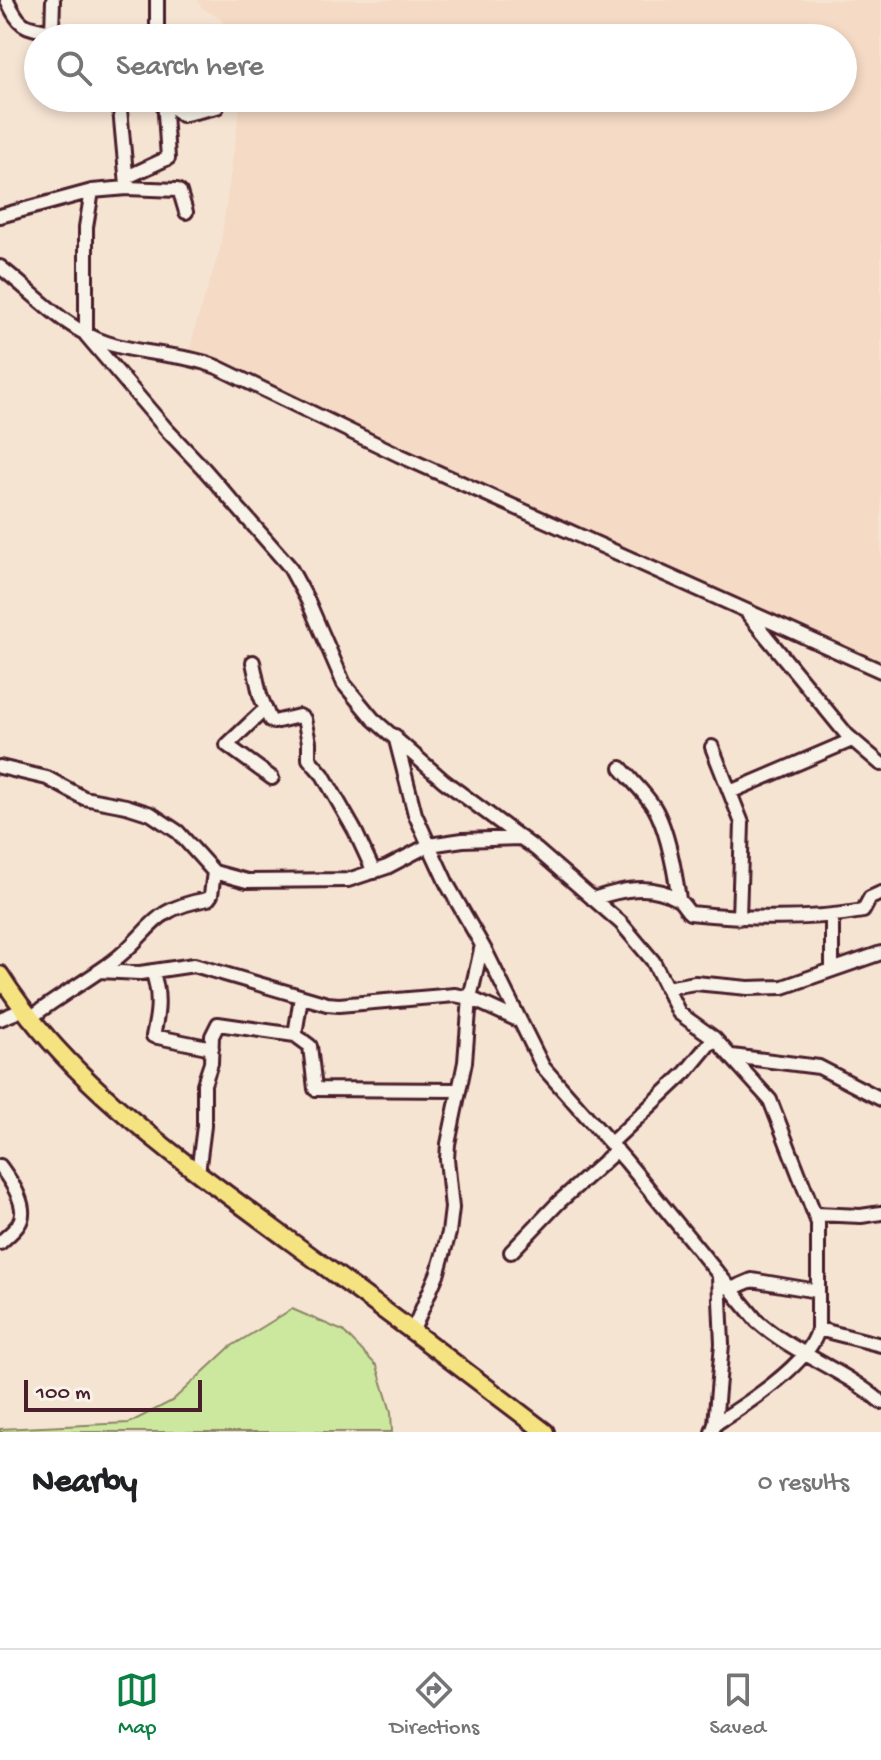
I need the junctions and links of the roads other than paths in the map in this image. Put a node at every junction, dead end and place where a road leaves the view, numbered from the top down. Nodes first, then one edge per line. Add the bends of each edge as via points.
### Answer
1 (7, 0) edge
2 (53, 0) edge
3 (157, 0) edge
4 (56, 24) edge
5 (157, 24) edge
6 (24, 26) edge
7 (120, 112) edge
8 (163, 112) edge
9 (127, 183) junction
10 (92, 191) junction
11 (186, 212) dead end
12 (0, 216) edge
13 (0, 267) edge
14 (86, 335) junction
15 (746, 611) junction
16 (253, 662) dead end
17 (881, 671) edge
18 (265, 709) junction
19 (395, 736) junction
20 (852, 740) junction
21 (712, 747) dead end
22 (881, 764) edge
23 (0, 767) edge
24 (621, 768) dead end
25 (272, 778) dead end
26 (730, 792) junction
27 (519, 838) junction
28 (429, 845) junction
29 (214, 872) junction
30 (374, 872) junction
31 (881, 893) edge
32 (593, 899) junction
33 (679, 899) junction
34 (832, 917) junction
35 (739, 918) junction
36 (482, 945) junction
37 (881, 953) edge
38 (832, 968) junction
39 (99, 971) junction
40 (152, 971) junction
41 (0, 975) edge
42 (666, 988) junction
43 (301, 997) junction
44 (470, 998) junction
45 (26, 1014) junction
46 (0, 1019) edge
47 (518, 1020) junction
48 (295, 1035) junction
49 (714, 1038) junction
50 (212, 1048) junction
51 (732, 1056) junction
52 (459, 1090) junction
53 (881, 1099) edge
54 (614, 1147) junction
55 (0, 1166) edge
56 (198, 1173) junction
57 (881, 1213) edge
58 (816, 1214) junction
59 (0, 1243) edge
60 (511, 1252) dead end
61 (719, 1277) junction
62 (731, 1289) junction
63 (817, 1291) junction
64 (818, 1329) junction
65 (413, 1330) junction
66 (881, 1345) edge
67 (806, 1354) junction
68 (881, 1402) edge
69 (714, 1428) edge
70 (545, 1432) edge

1 - 6 street
2 - 4 street
3 - 5 street
7 - 9 street
8 - 9 street via 168,158
9 - 10 street
9 - 11 street via 177,190
10 - 12 street
10 - 14 street via 86,227
13 - 14 street
14 - 15 street via 217,367
14 - 19 street via 289,566 344,684
15 - 17 street
15 - 20 street
16 - 18 street
18 - 25 street via 227,745
18 - 30 street via 274,722 302,717 309,759 329,785
19 - 27 street
19 - 28 street via 415,814
20 - 22 street
20 - 26 street
21 - 26 street
23 - 29 street via 47,778 75,796 151,814 178,832
24 - 33 street via 660,819
26 - 35 street via 742,823
27 - 28 street
27 - 32 street
28 - 30 street
28 - 36 street
29 - 30 street via 272,883 348,880
29 - 39 street via 208,899 164,912
31 - 34 street via 870,898 863,911
32 - 33 street via 633,888
32 - 42 street via 642,947
33 - 35 street via 690,913
34 - 35 street
34 - 38 street
36 - 44 street
36 - 47 street
37 - 38 street
38 - 42 street via 783,987 695,983
39 - 40 street
39 - 45 street
40 - 43 street via 203,966
40 - 50 street via 158,1008 153,1036
41 - 45 main road
42 - 49 street via 683,1018
43 - 44 street via 339,1005 430,996
43 - 48 street
44 - 47 street
44 - 52 street
45 - 46 street
45 - 56 main road via 79,1073
47 - 54 street via 551,1078
48 - 50 street via 218,1024
48 - 52 street via 310,1046 315,1089
49 - 51 street
49 - 54 street
50 - 56 street
51 - 53 street via 819,1067
51 - 58 street via 770,1100
52 - 65 street via 447,1159 449,1233
54 - 60 street
54 - 61 street
55 - 59 street via 15,1187 21,1218
56 - 65 main road
57 - 58 street
58 - 63 street
61 - 62 street
61 - 69 street via 722,1344
62 - 63 street via 752,1280
62 - 67 street via 770,1333
63 - 64 street
64 - 66 street
64 - 67 street
65 - 70 main road
67 - 68 street
67 - 69 street

